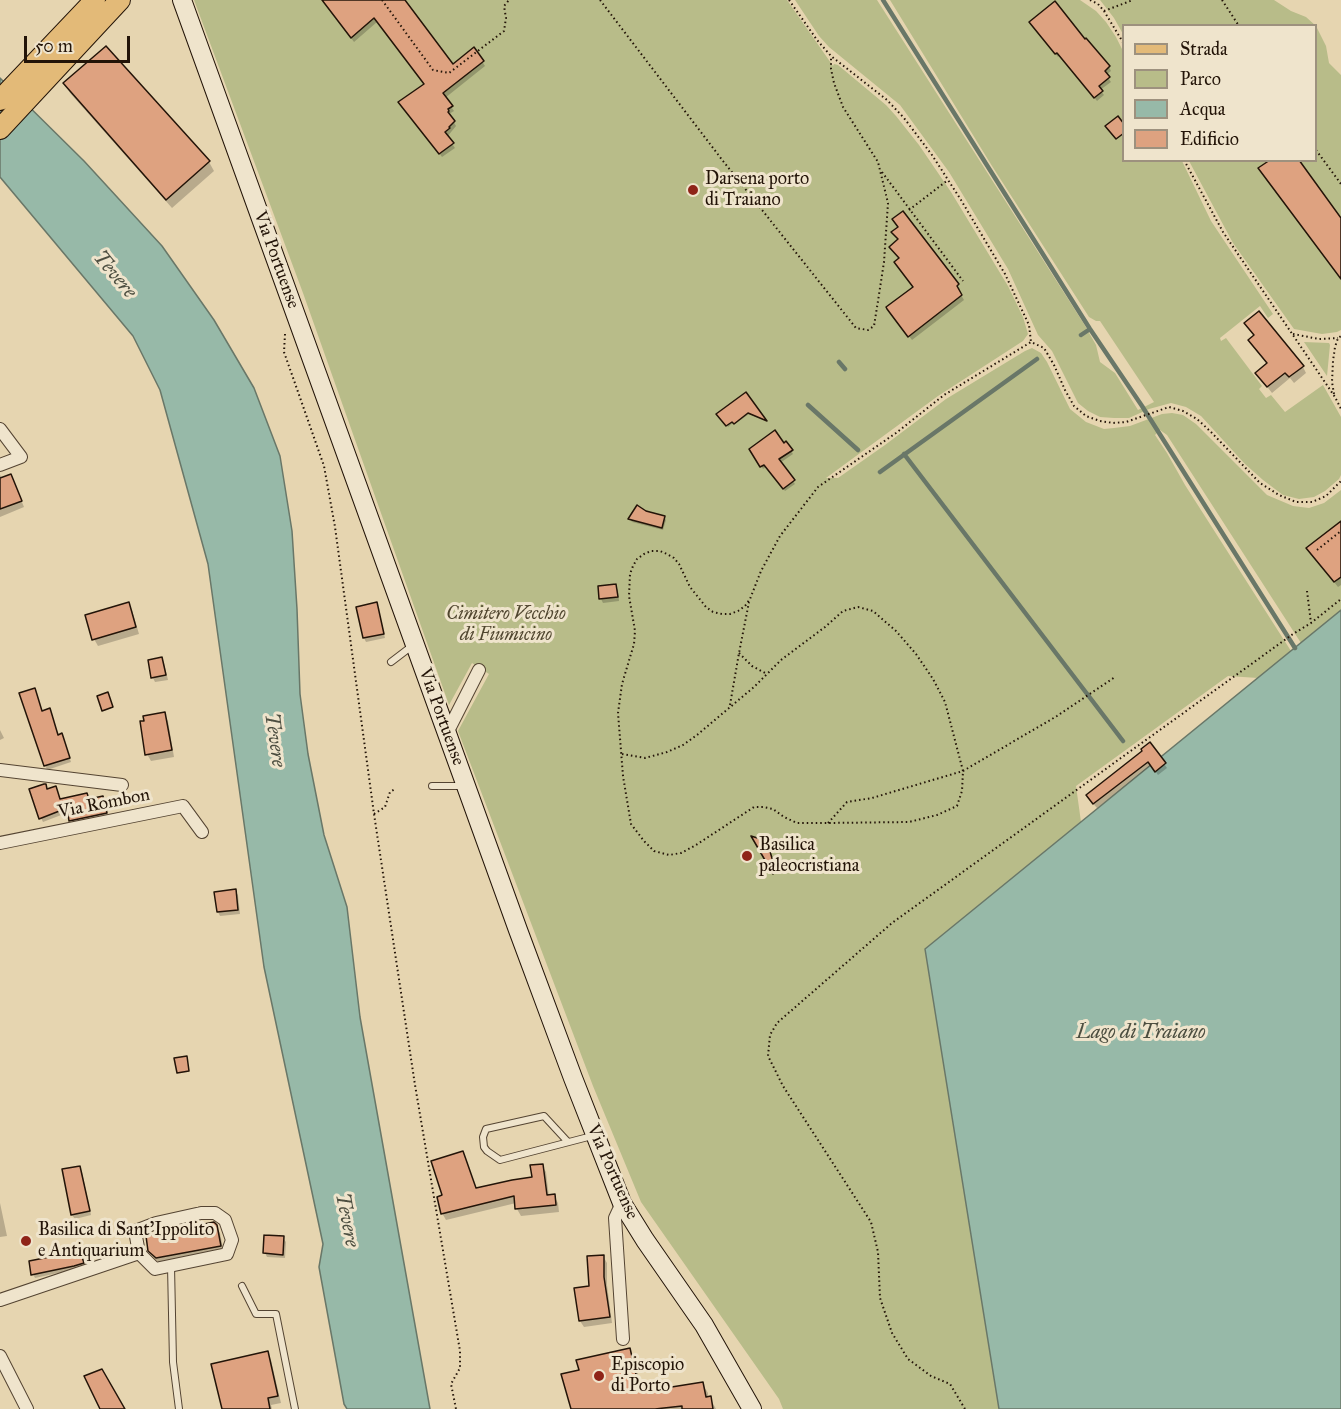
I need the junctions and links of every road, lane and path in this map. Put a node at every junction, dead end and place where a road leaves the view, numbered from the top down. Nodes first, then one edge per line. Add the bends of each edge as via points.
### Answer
1 (95, 0) edge
2 (120, 0) edge
3 (182, 0) edge
4 (382, 0) edge
5 (509, 0) edge
6 (600, 0) edge
7 (789, 0) edge
8 (1090, 0) edge
9 (1132, 0) edge
10 (1222, 0) edge
11 (1104, 11) junction
12 (1238, 24) edge
13 (1122, 41) edge
14 (831, 56) junction
15 (0, 100) edge
16 (0, 129) edge
17 (1317, 151) edge
18 (1185, 162) edge
19 (880, 170) junction
20 (948, 180) junction
21 (1341, 184) edge
22 (909, 210) junction
23 (963, 281) dead end
24 (1292, 334) junction
25 (285, 337) dead end
26 (1339, 337) edge
27 (1031, 342) junction
28 (1335, 397) junction
29 (1341, 409) edge
30 (0, 429) edge
31 (0, 465) edge
32 (1341, 481) edge
33 (1341, 531) edge
34 (1317, 550) dead end
35 (1307, 591) dead end
36 (750, 599) junction
37 (1341, 599) edge
38 (1311, 623) junction
39 (414, 644) junction
40 (739, 653) junction
41 (391, 662) dead end
42 (479, 670) dead end
43 (766, 674) junction
44 (1115, 677) dead end
45 (730, 707) junction
46 (447, 733) junction
47 (622, 754) junction
48 (0, 770) edge
49 (963, 771) junction
50 (122, 785) dead end
51 (432, 786) dead end
52 (466, 786) junction
53 (395, 789) dead end
54 (374, 814) junction
55 (828, 823) junction
56 (202, 832) dead end
57 (0, 843) edge
58 (596, 1136) junction
59 (568, 1142) junction
60 (622, 1203) junction
61 (139, 1253) junction
62 (171, 1266) junction
63 (242, 1286) dead end
64 (0, 1300) edge
65 (623, 1339) dead end
66 (0, 1356) edge
67 (27, 1409) edge
68 (179, 1409) edge
69 (295, 1409) edge
70 (456, 1409) edge
71 (752, 1409) edge
72 (965, 1409) edge

1 - 15 main road
2 - 16 main road
3 - 39 street, Via Portuense
4 - 5 path via 433,70 449,73 504,31 504,6
6 - 19 path via 856,328 868,330 874,326 884,262 888,203
7 - 14 path
8 - 11 path
9 - 11 path
10 - 12 path
11 - 13 path
14 - 19 path via 834,84 843,107
14 - 20 path via 904,118
17 - 21 path
18 - 24 path via 1222,232
19 - 22 path
20 - 22 path
20 - 27 path via 1005,274 1029,325
22 - 23 path
24 - 26 path via 1319,339
24 - 28 path
25 - 54 path via 284,352 324,466
26 - 28 path via 1333,361
27 - 32 path via 1048,353 1074,406 1086,416 1113,423 1141,418 1168,407 1183,411 1210,431 1260,483 1296,502 1312,502 1326,496
27 - 36 path via 944,395 818,487 780,536 760,571
28 - 29 path
30 - 31 street via 21,457
33 - 34 path
35 - 38 path
36 - 40 path
36 - 47 path via 730,614 713,612 690,587 674,558 651,551 637,559 630,574 629,596 634,644 618,713
37 - 38 path
38 - 72 path via 892,923 777,1023 770,1035 768,1056 783,1086 871,1222 878,1252 880,1298 892,1333 908,1359 950,1384
39 - 41 lane
39 - 46 street, Via Portuense
40 - 43 path
40 - 45 path
42 - 46 street
43 - 45 path
43 - 49 path via 843,610 873,611 896,631 933,679 945,702
44 - 49 path
45 - 47 path via 690,740 667,752 645,758
46 - 52 street, Via Portuense
47 - 55 path via 631,824 654,851 681,853 754,807 773,809 797,823
48 - 50 street
49 - 55 path via 847,802
49 - 55 path via 957,806 937,815 909,822
51 - 52 lane
52 - 58 street, Via Portuense
53 - 54 path via 385,807
54 - 70 path via 460,1351 459,1368 451,1384
56 - 57 street, Via Rombon via 183,806
58 - 59 lane
58 - 60 street, Via Portuense
59 - 59 lane via 500,1160 484,1147 483,1137 486,1129 544,1116
60 - 65 street via 615,1218
60 - 71 street, Via Portuense via 704,1325
61 - 62 street via 155,1269
61 - 62 street via 135,1231 201,1213 215,1213 225,1220 232,1240 227,1254
61 - 64 street
62 - 68 lane via 173,1362
63 - 69 lane via 256,1314 276,1314
66 - 67 street

